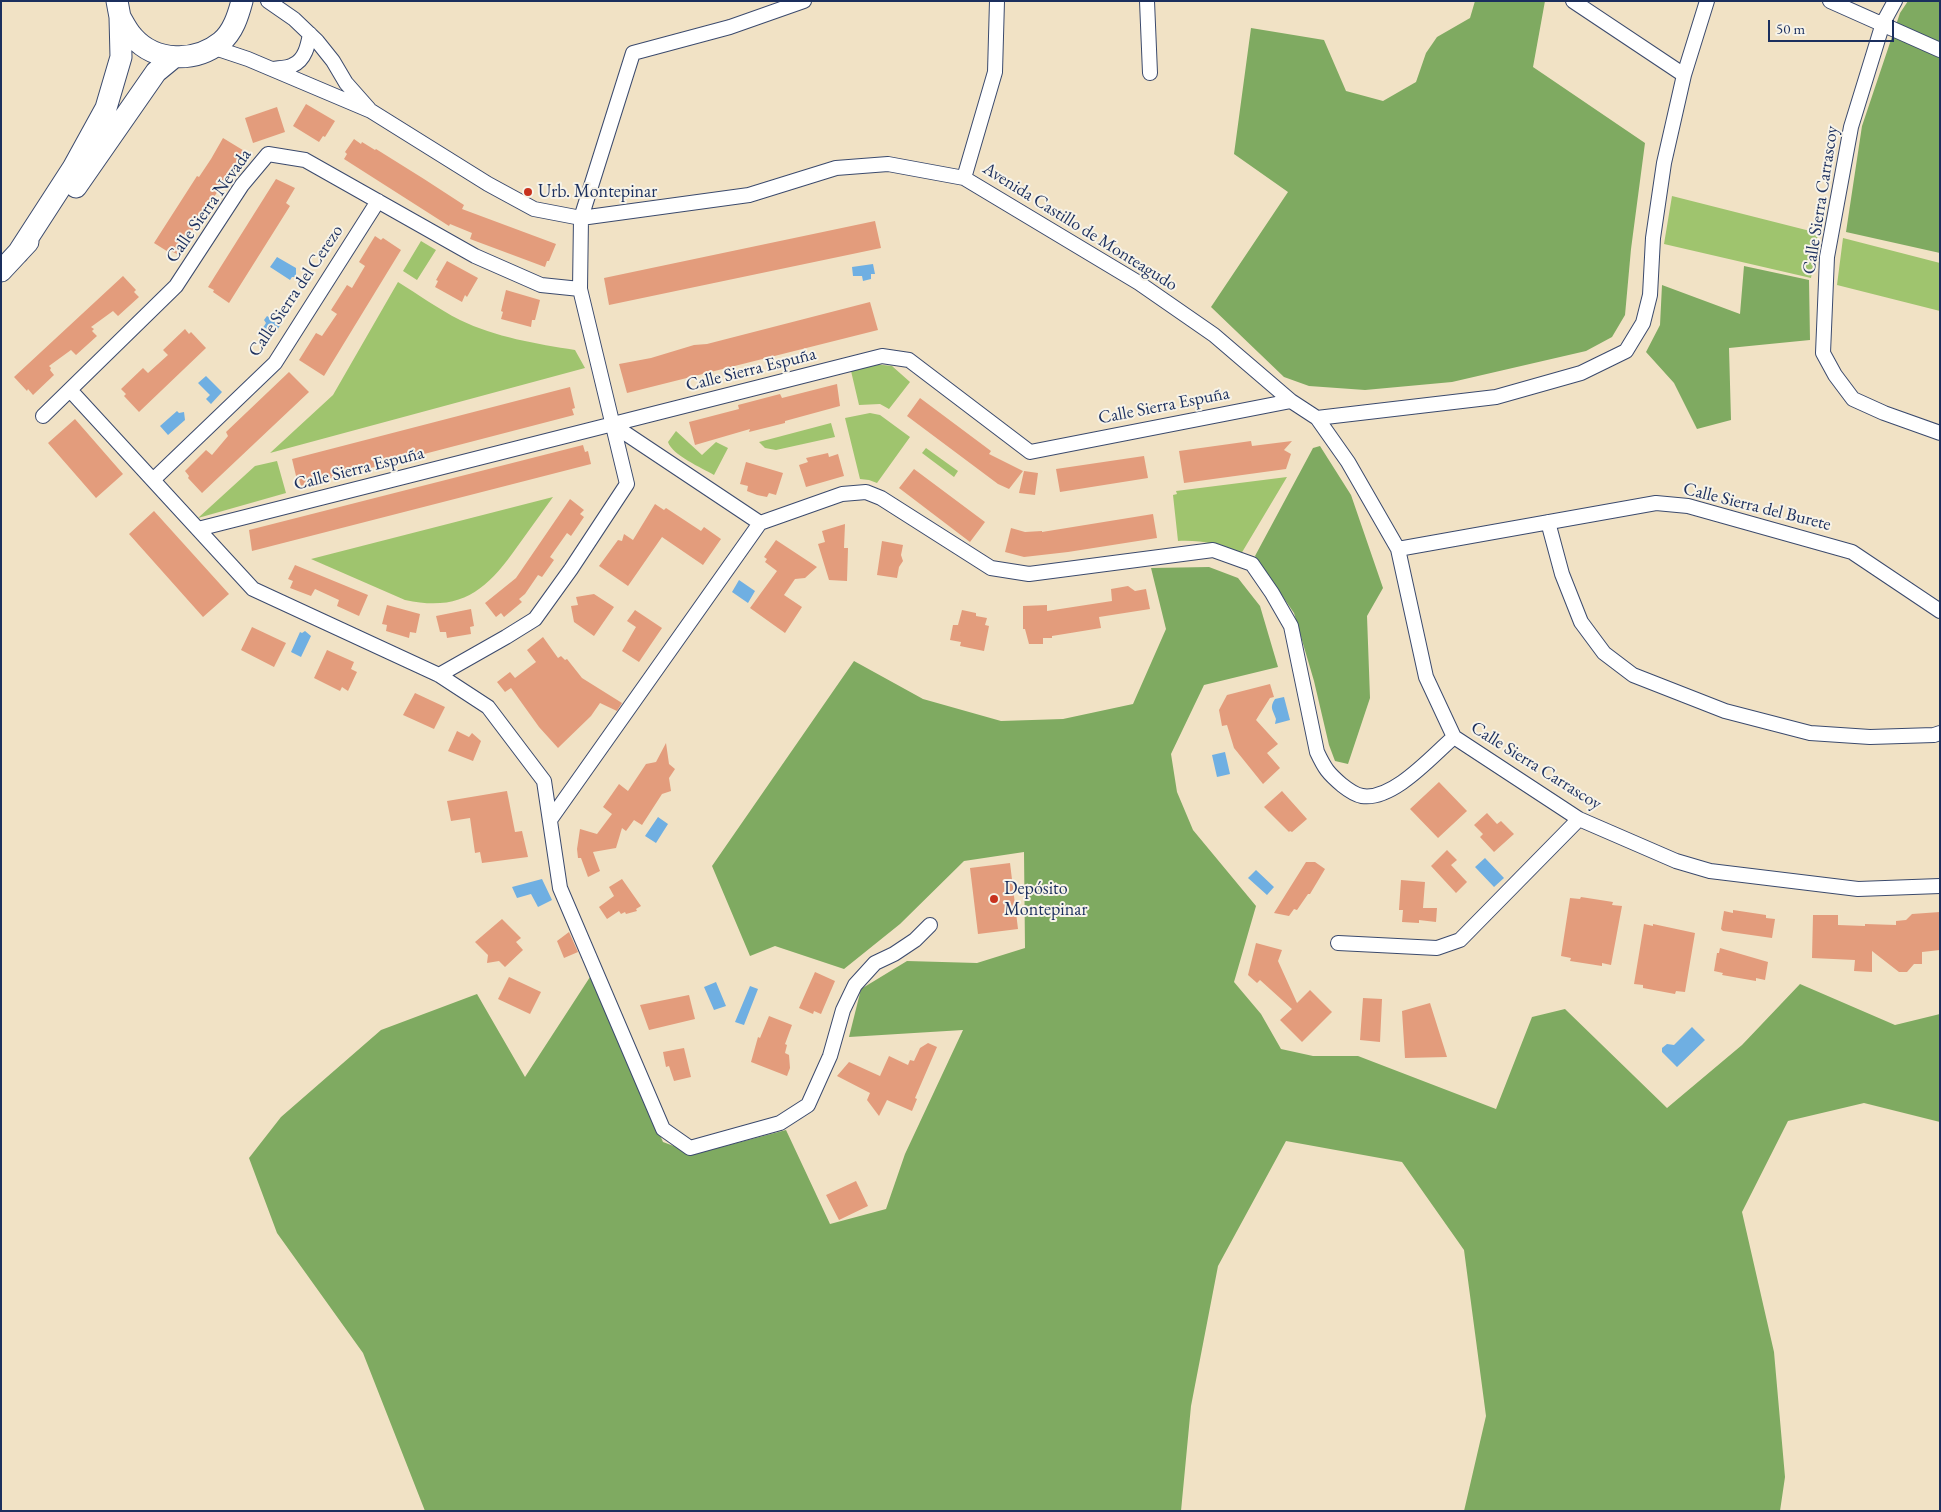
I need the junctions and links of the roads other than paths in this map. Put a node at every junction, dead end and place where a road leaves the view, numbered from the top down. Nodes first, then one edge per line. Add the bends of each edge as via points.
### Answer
1 (242, 1) edge
2 (268, 1) edge
3 (804, 1) edge
4 (997, 1) edge
5 (1147, 1) edge
6 (1574, 1) edge
7 (1707, 1) edge
8 (1830, 1) edge
9 (1895, 1) edge
10 (284, 6) edge
11 (119, 9) edge
12 (1883, 23) junction
13 (310, 34) junction
14 (212, 47) junction
15 (1940, 50) edge
16 (173, 58) junction
17 (272, 69) junction
18 (1150, 73) dead end
19 (1684, 75) junction
20 (371, 111) junction
21 (964, 178) junction
22 (378, 201) junction
23 (581, 218) junction
24 (18, 253) junction
25 (1, 271) edge
26 (580, 289) junction
27 (70, 390) junction
28 (1291, 401) junction
29 (43, 416) dead end
30 (1317, 418) junction
31 (613, 425) junction
32 (1940, 432) edge
33 (153, 480) junction
34 (1548, 522) junction
35 (760, 523) junction
36 (198, 529) junction
37 (1398, 549) junction
38 (1940, 611) edge
39 (440, 675) junction
40 (1940, 733) edge
41 (1454, 737) junction
42 (1578, 819) junction
43 (550, 820) junction
44 (1940, 886) edge
45 (930, 925) dead end
46 (1338, 943) dead end

1 - 14 main road via 235,23 222,42
2 - 10 street, Avenida Castillo de Monteagudo
3 - 23 street via 730,27 633,53
4 - 21 street via 995,72
5 - 18 street
6 - 19 street
7 - 19 street
8 - 12 street
9 - 12 street, Calle Sierra Carrascoy
10 - 13 street, Avenida Castillo de Monteagudo
11 - 16 main road via 132,37 150,51
11 - 24 main road via 121,58 106,108 73,168
12 - 15 street
12 - 32 street, Calle Sierra Carrascoy via 1849,136 1827,258 1823,353 1853,399
13 - 17 street via 308,46 294,65
13 - 20 street, Avenida Castillo de Monteagudo
14 - 16 main road via 202,54
14 - 17 street, Avenida Castillo de Monteagudo
16 - 24 main road via 156,72 56,215
17 - 20 street, Avenida Castillo de Monteagudo
19 - 30 street via 1664,163 1653,238 1650,295 1643,323 1626,350 1581,373 1496,397
20 - 23 street, Avenida Castillo de Monteagudo via 534,209
21 - 23 street, Avenida Castillo de Monteagudo via 888,164 836,168 750,195
21 - 28 street, Avenida Castillo de Monteagudo via 1139,283 1214,335
22 - 26 street, Calle Sierra Nevada via 475,256 541,285
22 - 27 street, Calle Sierra Nevada via 305,160 268,154 242,185 176,286
22 - 33 street, Calle Sierra del Cerezo via 275,362
23 - 26 street
24 - 25 main road
26 - 31 street
27 - 29 street, Calle Sierra Nevada
27 - 33 street
28 - 30 street, Avenida Castillo de Monteagudo
28 - 31 street, Calle Sierra Espuña via 1030,452 910,360 882,356
30 - 37 street, Calle Sierra Carrascoy via 1348,462
31 - 35 street
31 - 36 street, Calle Sierra Espuña
31 - 39 street via 627,484 571,569 535,619
33 - 36 street
34 - 37 street, Calle Sierra del Burete
34 - 38 street, Calle Sierra del Burete via 1656,503 1688,506 1852,552
34 - 40 street via 1562,574 1581,622 1604,653 1633,675 1725,711 1810,733 1870,737
35 - 41 street via 842,494 866,492 991,568 1029,574 1213,550 1252,564 1291,626 1317,752 1326,772 1347,789 1362,796 1385,793 1400,785
35 - 43 street
36 - 39 street via 253,589
37 - 41 street, Calle Sierra Carrascoy via 1426,677
39 - 43 street via 488,707 544,781
41 - 42 street, Calle Sierra Carrascoy
42 - 44 street, Calle Sierra Carrascoy via 1676,861 1710,871 1858,889
42 - 46 street via 1460,940 1437,948
43 - 45 street via 560,888 663,1129 690,1148 780,1123 808,1105 830,1056 843,1010 855,984 875,963 894,954

